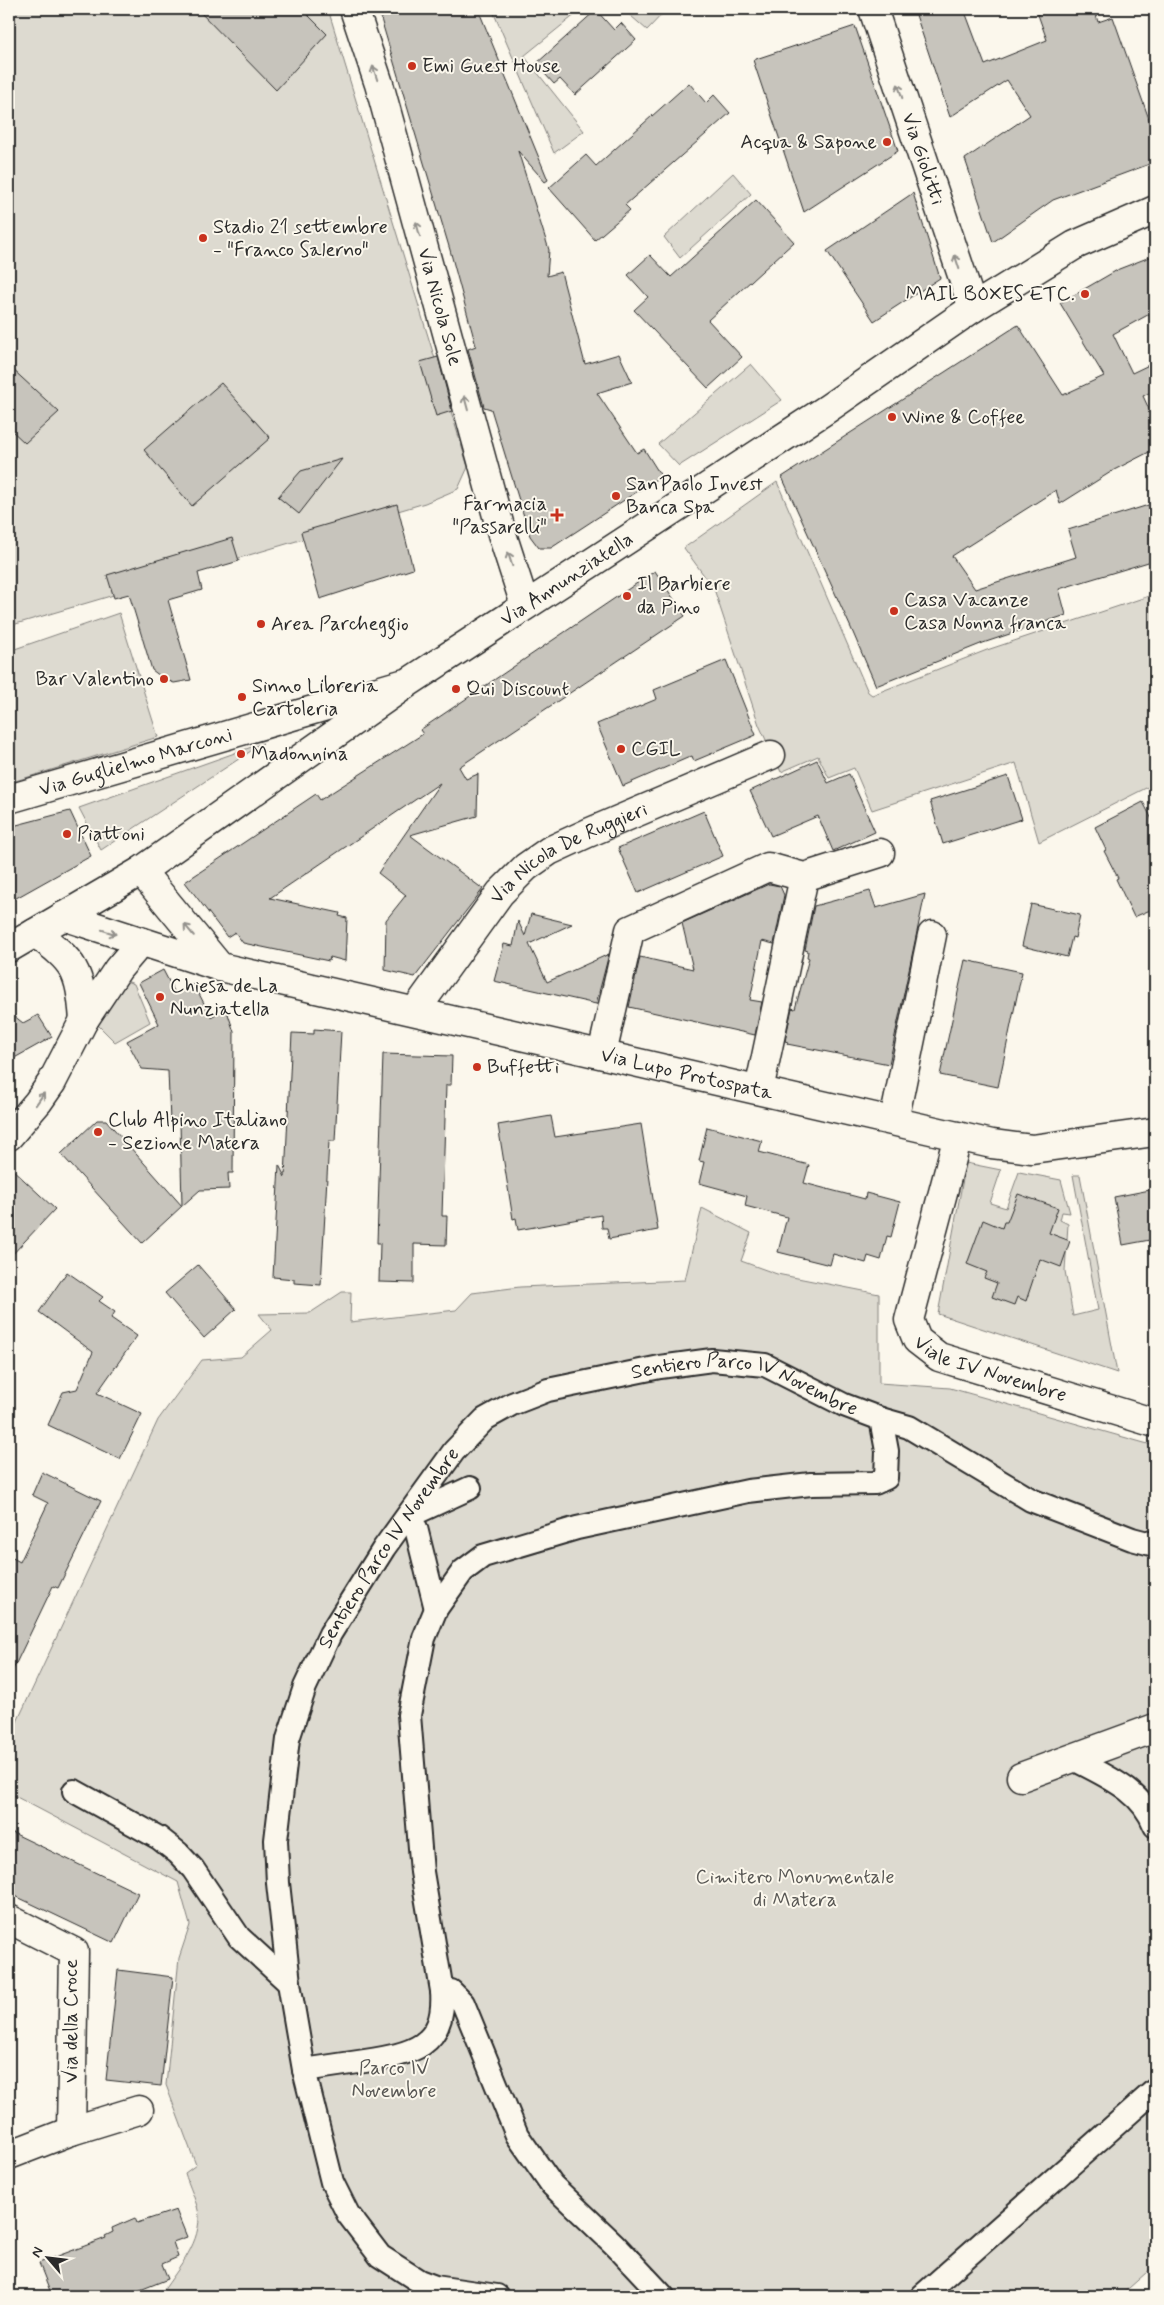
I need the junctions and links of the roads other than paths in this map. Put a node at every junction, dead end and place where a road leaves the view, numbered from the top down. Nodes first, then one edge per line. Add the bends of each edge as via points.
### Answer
1 (354, 9) edge
2 (873, 9) edge
3 (1155, 210) edge
4 (973, 308) junction
5 (525, 605) junction
6 (409, 682) junction
7 (771, 755) dead end
8 (9, 799) edge
9 (880, 853) dead end
10 (141, 871) junction
11 (804, 878) junction
12 (62, 916) junction
13 (34, 933) junction
14 (932, 935) dead end
15 (141, 942) junction
16 (9, 948) edge
17 (220, 967) junction
18 (415, 1011) junction
19 (84, 1020) junction
20 (602, 1054) junction
21 (759, 1090) junction
22 (894, 1121) junction
23 (1155, 1132) edge
24 (9, 1136) edge
25 (958, 1136) junction
26 (881, 1419) junction
27 (1155, 1423) edge
28 (470, 1488) dead end
29 (407, 1518) junction
30 (1155, 1545) edge
31 (436, 1609) junction
32 (1155, 1728) edge
33 (1072, 1758) junction
34 (1021, 1777) dead end
35 (74, 1791) dead end
36 (1155, 1826) edge
37 (9, 1919) edge
38 (289, 1982) junction
39 (442, 1991) junction
40 (304, 2070) junction
41 (1155, 2090) edge
42 (139, 2110) dead end
43 (70, 2131) junction
44 (9, 2156) edge
45 (497, 2296) edge
46 (663, 2296) edge
47 (922, 2296) edge

5 -> 1 street, Via Nicola Sole via 502,534 378,84
4 -> 2 street, Via Giolitti
3 - 4 street, Via Annunziatella via 1075,245
4 - 5 street, Via Annunziatella via 828,408
5 - 6 street, Via Annunziatella
6 - 8 street, Via Guglielmo Marconi
6 - 10 street, Via Annunziatella
7 - 18 street, Via Nicola De Ruggieri via 588,833 549,851 526,867 500,893
9 - 11 street
10 - 12 street, Via Annunziatella
17 -> 10 street
11 - 20 street via 768,867 630,930
11 - 21 street
12 - 13 street, Via Annunziatella
12 -> 15 street, Via Lupo Protospata
13 - 16 street, Via Annunziatella
13 - 19 street via 58,950 74,969 82,988
14 - 22 street
15 - 17 street, Via Lupo Protospata
15 - 19 street via 118,969
17 - 18 street, Via Lupo Protospata
18 - 20 street, Via Lupo Protospata
24 -> 19 street via 52,1082
20 - 21 street, Via Lupo Protospata
21 - 22 street, Via Lupo Protospata
22 - 25 street, Via Lupo Protospata
23 - 25 street, Via Lupo Protospata via 1032,1149
25 - 27 street, Viale IV Novembre via 909,1320 917,1340 939,1357
26 - 29 street, Sentiero Parco IV Novembre via 844,1405 765,1365 712,1360 548,1390 485,1419 454,1451
26 - 30 street, Sentiero Parco IV Novembre via 908,1427 1031,1500
26 - 31 street via 886,1478 875,1483 811,1484 748,1491 577,1528 483,1556 463,1571
28 - 29 street
29 - 31 street via 416,1528
29 - 38 street, Sentiero Parco IV Novembre via 384,1548 330,1634 305,1686 288,1739 276,1840
31 - 39 street via 424,1638 409,1715 422,1872
32 - 33 street
33 - 34 street
33 - 36 street via 1143,1802
35 - 38 street via 178,1852 239,1937
37 - 43 street, Via della Croce via 74,1952
38 - 40 street, Sentiero Parco IV Novembre
39 - 40 street via 440,2024 420,2047 400,2056
39 - 46 street via 451,1991 463,2003 517,2135 552,2185
40 - 45 street, Sentiero Parco IV Novembre via 332,2182 348,2214 380,2256 419,2281 436,2287
41 - 47 street
42 - 43 street
43 - 44 street

